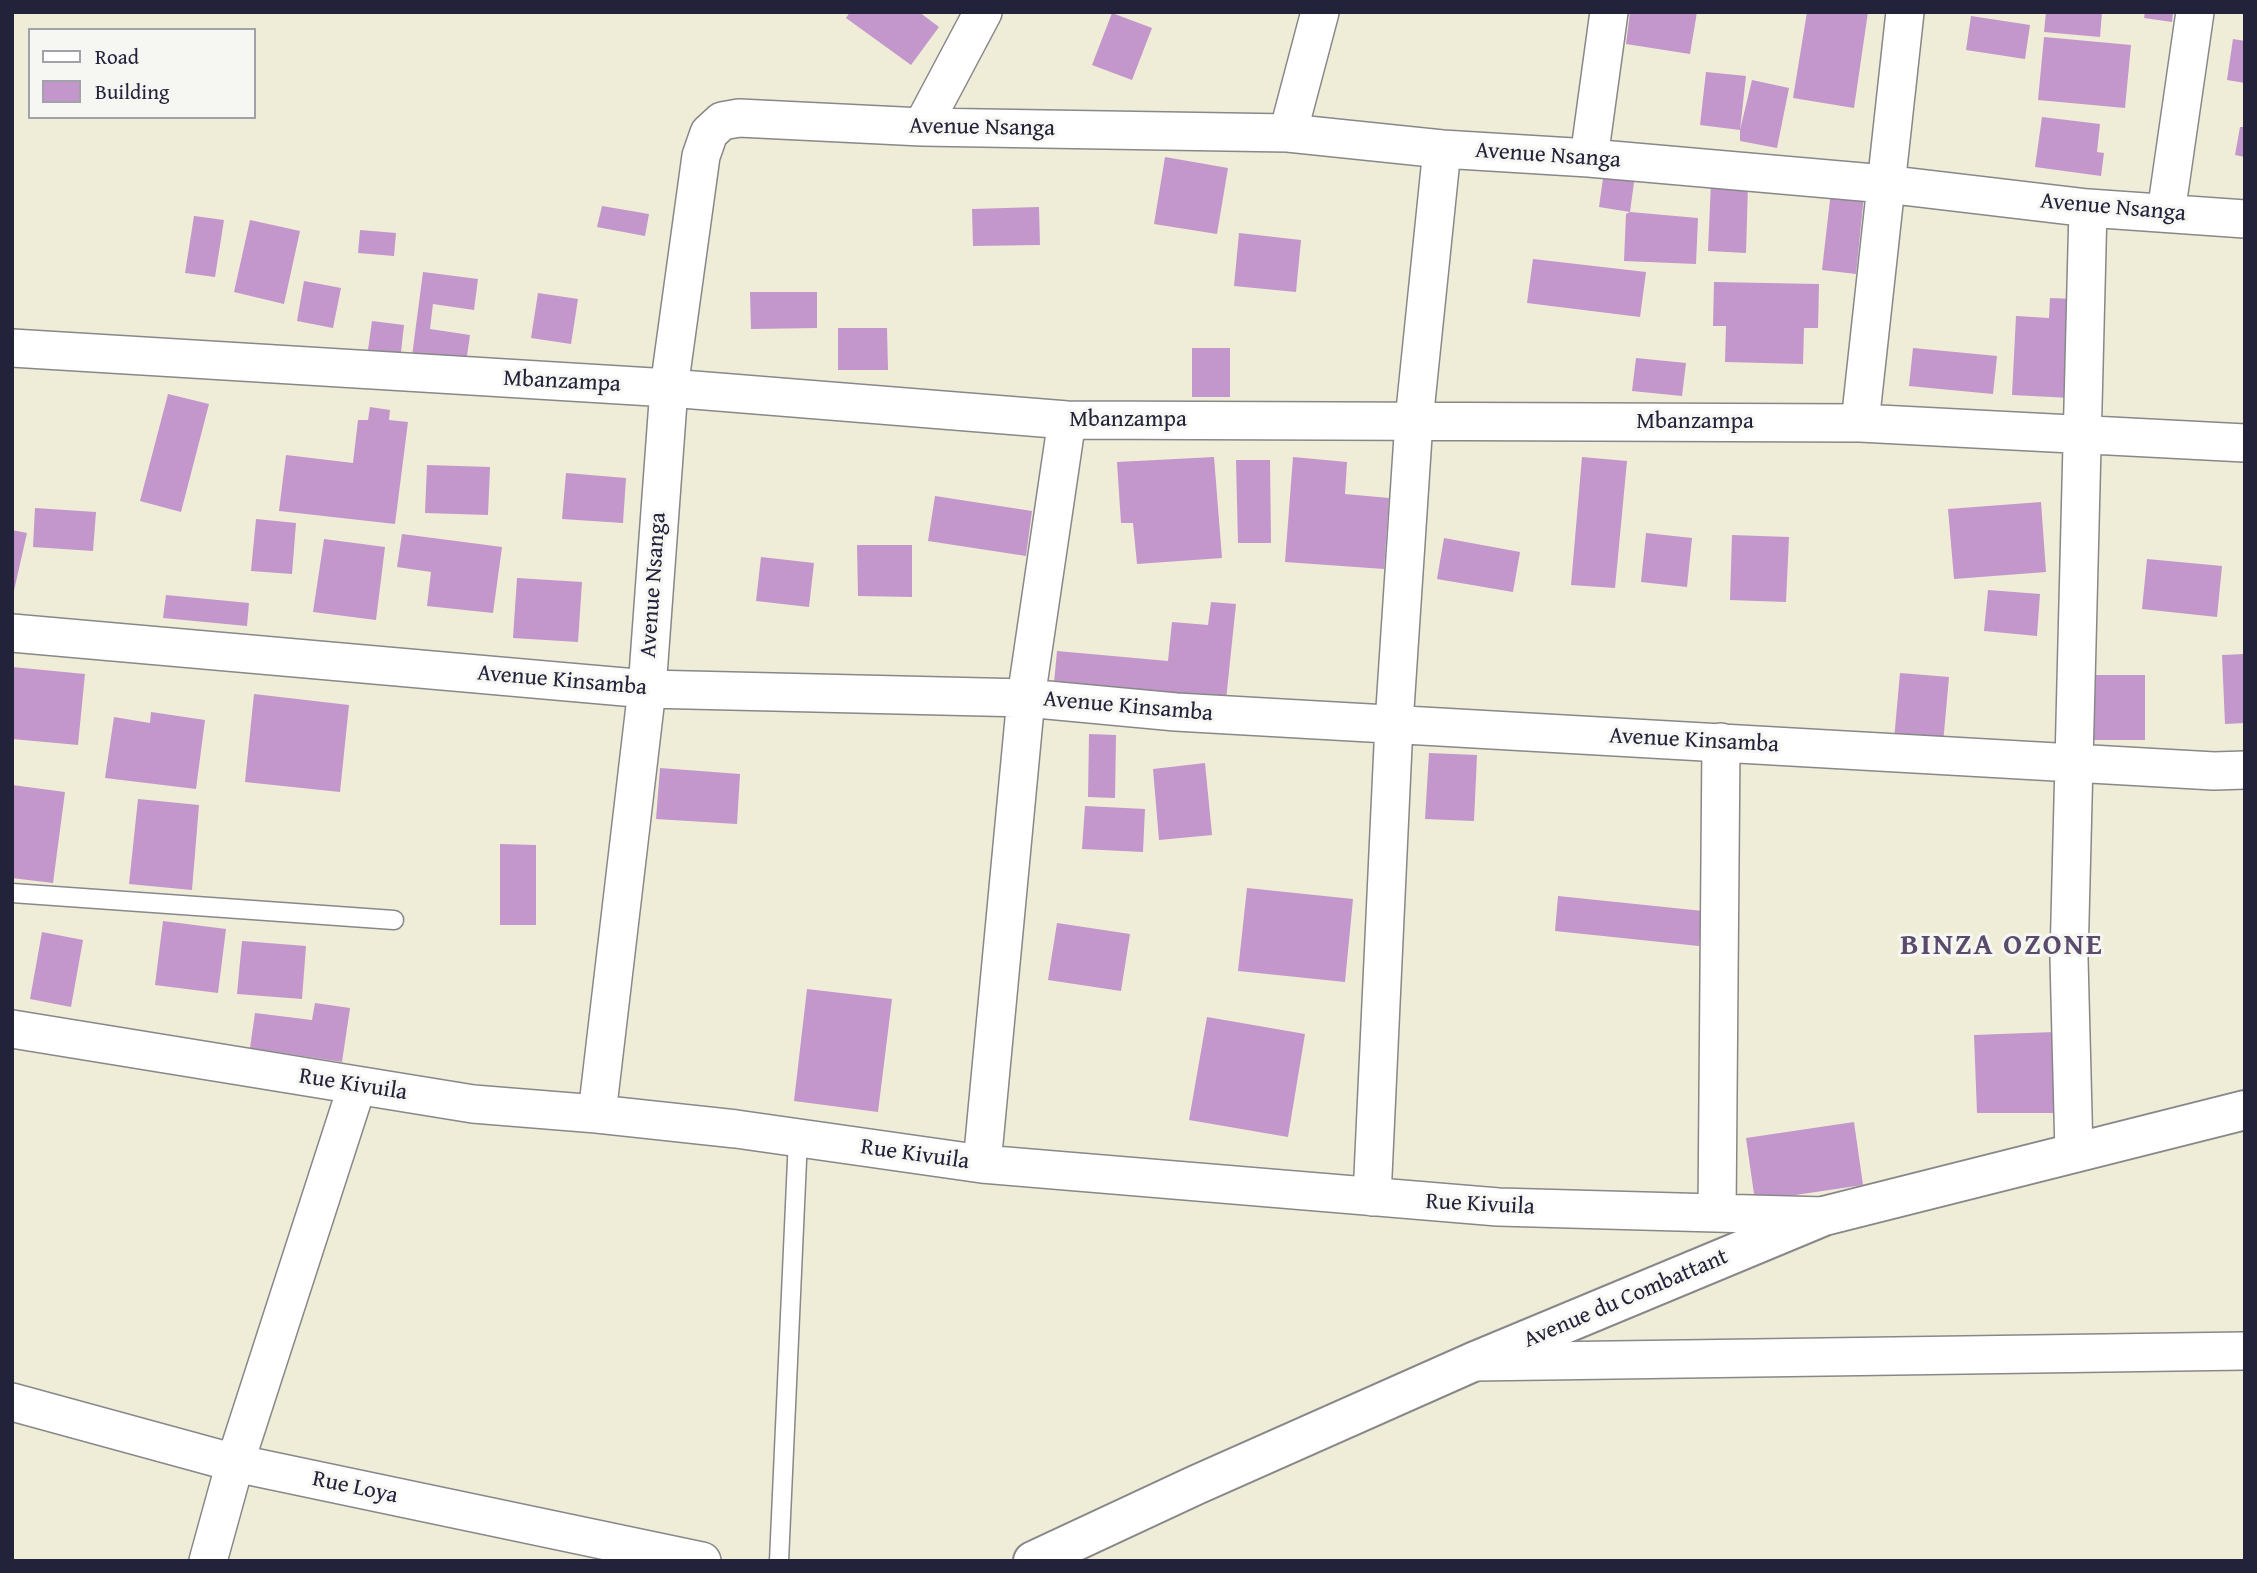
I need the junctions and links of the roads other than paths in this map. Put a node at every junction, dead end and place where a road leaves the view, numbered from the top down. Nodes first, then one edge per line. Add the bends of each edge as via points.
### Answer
1 (984, 12) edge
2 (1320, 12) edge
3 (1609, 12) edge
4 (1905, 12) edge
5 (2195, 12) edge
6 (922, 127) junction
7 (1288, 134) junction
8 (1443, 149) junction
9 (1589, 158) junction
10 (1885, 184) junction
11 (2088, 208) junction
12 (2166, 213) junction
13 (2245, 219) edge
14 (12, 348) edge
15 (670, 388) junction
16 (1067, 420) junction
17 (1414, 421) junction
18 (1860, 423) junction
19 (2083, 436) junction
20 (2245, 443) edge
21 (12, 633) edge
22 (646, 689) junction
23 (1026, 698) junction
24 (1395, 724) junction
25 (1721, 742) junction
26 (2075, 762) junction
27 (2245, 771) edge
28 (12, 893) edge
29 (394, 920) dead end
30 (12, 1029) edge
31 (357, 1086) junction
32 (2245, 1110) edge
33 (597, 1114) junction
34 (798, 1138) junction
35 (2074, 1153) junction
36 (982, 1164) junction
37 (1372, 1197) junction
38 (1717, 1213) junction
39 (1824, 1216) junction
40 (2245, 1351) edge
41 (1473, 1362) junction
42 (12, 1402) edge
43 (235, 1463) junction
44 (208, 1561) edge
45 (702, 1561) edge
46 (779, 1561) edge
47 (1033, 1561) edge

1 - 6 street
2 - 7 street
3 - 9 street
4 - 10 street
5 - 12 street
6 - 7 street, Avenue Nsanga
6 - 15 street, Avenue Nsanga via 739,118 722,121 709,132 701,156
7 - 8 street, Avenue Nsanga
8 - 9 street, Avenue Nsanga
8 - 17 street
9 - 10 street, Avenue Nsanga
10 - 11 street, Avenue Nsanga
10 - 18 street
11 - 12 street, Avenue Nsanga
11 - 19 street
12 - 13 street, Avenue Nsanga
14 - 15 street, Mbanzampa
15 - 16 street, Mbanzampa
15 - 22 street, Avenue Nsanga
16 - 17 street, Mbanzampa
16 - 23 street
17 - 18 street, Mbanzampa
17 - 24 street
18 - 19 street, Mbanzampa
19 - 20 street, Mbanzampa
19 - 26 street
21 - 22 street, Avenue Kinsamba
22 - 23 street, Avenue Kinsamba
22 - 33 street, Avenue Nsanga
23 - 24 street, Avenue Kinsamba
23 - 36 street
24 - 25 street, Avenue Kinsamba
24 - 37 street
25 - 26 street, Avenue Kinsamba
25 - 38 street
26 - 27 street, Avenue Kinsamba
26 - 35 street via 2069,959
28 - 29 lane
30 - 31 street, Rue Kivuila
31 - 33 street, Rue Kivuila via 473,1104
31 - 43 street
32 - 35 street, Avenue du Combattant
33 - 34 street, Rue Kivuila
34 - 36 street, Rue Kivuila
34 - 46 lane
35 - 39 street, Avenue du Combattant
36 - 37 street, Rue Kivuila
37 - 38 street, Rue Kivuila via 1498,1207
38 - 39 street, Rue Kivuila
39 - 41 street, Avenue du Combattant
40 - 41 street
41 - 47 street, Avenue du Combattant
42 - 43 street, Rue Loya
43 - 44 street
43 - 45 street, Rue Loya

